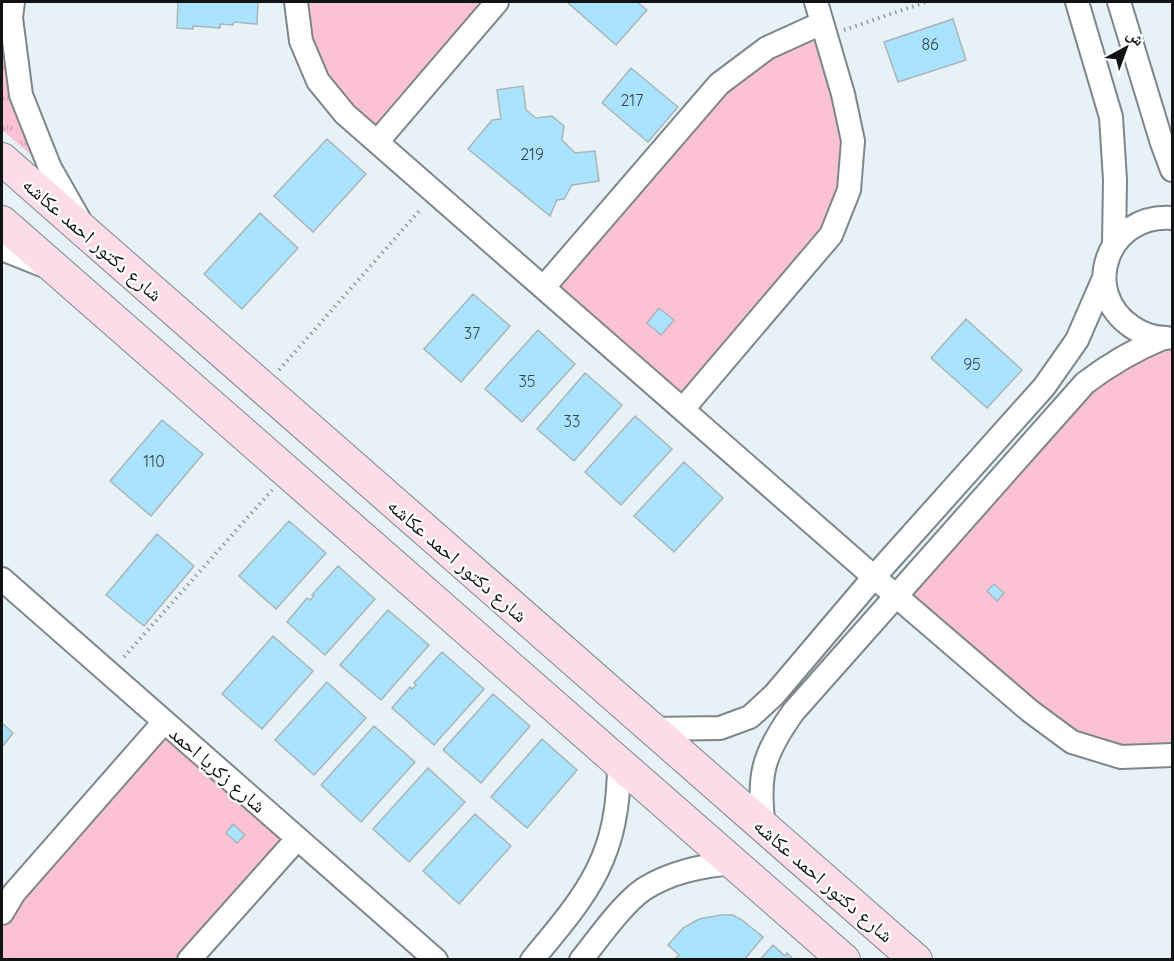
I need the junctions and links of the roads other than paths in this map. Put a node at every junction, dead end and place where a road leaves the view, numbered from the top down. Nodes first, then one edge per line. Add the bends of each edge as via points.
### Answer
1 (13, 2) edge
2 (296, 2) edge
3 (497, 2) edge
4 (1077, 2) edge
5 (1119, 2) edge
6 (821, 20) edge
7 (377, 142) junction
8 (2, 159) edge
9 (1173, 170) edge
10 (1173, 218) edge
11 (2, 222) edge
12 (88, 236) junction
13 (1114, 244) junction
14 (2, 249) edge
15 (58, 272) junction
16 (1104, 278) junction
17 (544, 287) junction
18 (1168, 337) edge
19 (683, 409) junction
20 (385, 496) junction
21 (353, 530) junction
22 (874, 577) junction
23 (2, 579) edge
24 (897, 595) junction
25 (164, 722) junction
26 (651, 729) junction
27 (1173, 755) edge
28 (619, 762) junction
29 (764, 828) junction
30 (297, 839) junction
31 (733, 863) junction
32 (827, 884) junction
33 (2, 914) edge
34 (797, 919) junction
35 (189, 960) edge
36 (436, 960) edge
37 (532, 960) edge
38 (581, 960) edge
39 (844, 960) edge
40 (916, 960) edge

1 - 12 street via 11,18 21,95 50,168
2 - 7 street via 302,41 318,81 345,114
3 - 7 street
4 - 13 street via 1111,117
5 - 9 street
6 - 17 street via 767,48 719,84
6 - 19 street via 853,141 849,190 831,235
7 - 17 street
8 - 12 street, شارع دكتور احمد عكاشه
10 - 13 street via 1156,217 1132,226
11 - 15 street
12 - 20 street, شارع دكتور احمد عكاشه
13 - 16 street
14 - 15 street
15 - 21 street
16 - 18 street via 1109,301 1122,320 1141,333
16 - 22 street via 1077,340 1044,387
17 - 19 street
18 - 24 street via 1135,350 1085,383
19 - 22 street
20 - 21 street
20 - 26 street, شارع دكتور احمد عكاشه
21 - 28 street
22 - 24 street
22 - 26 street via 774,695 750,717 720,728
23 - 25 street, شارع زكريا احمد
24 - 27 street via 1030,711 1072,741 1121,757
24 - 29 street via 794,711 776,737 764,766 759,797
25 - 30 street, شارع زكريا احمد
25 - 33 street via 14,893
26 - 29 street, شارع دكتور احمد عكاشه
28 - 31 street
28 - 37 street via 616,817 604,859 570,915
29 - 32 street, شارع دكتور احمد عكاشه
30 - 35 street
30 - 36 street, شارع زكريا احمد
31 - 34 street
31 - 38 street via 701,866 670,875 642,890
32 - 34 street
32 - 40 street, شارع دكتور احمد عكاشه
34 - 39 street

